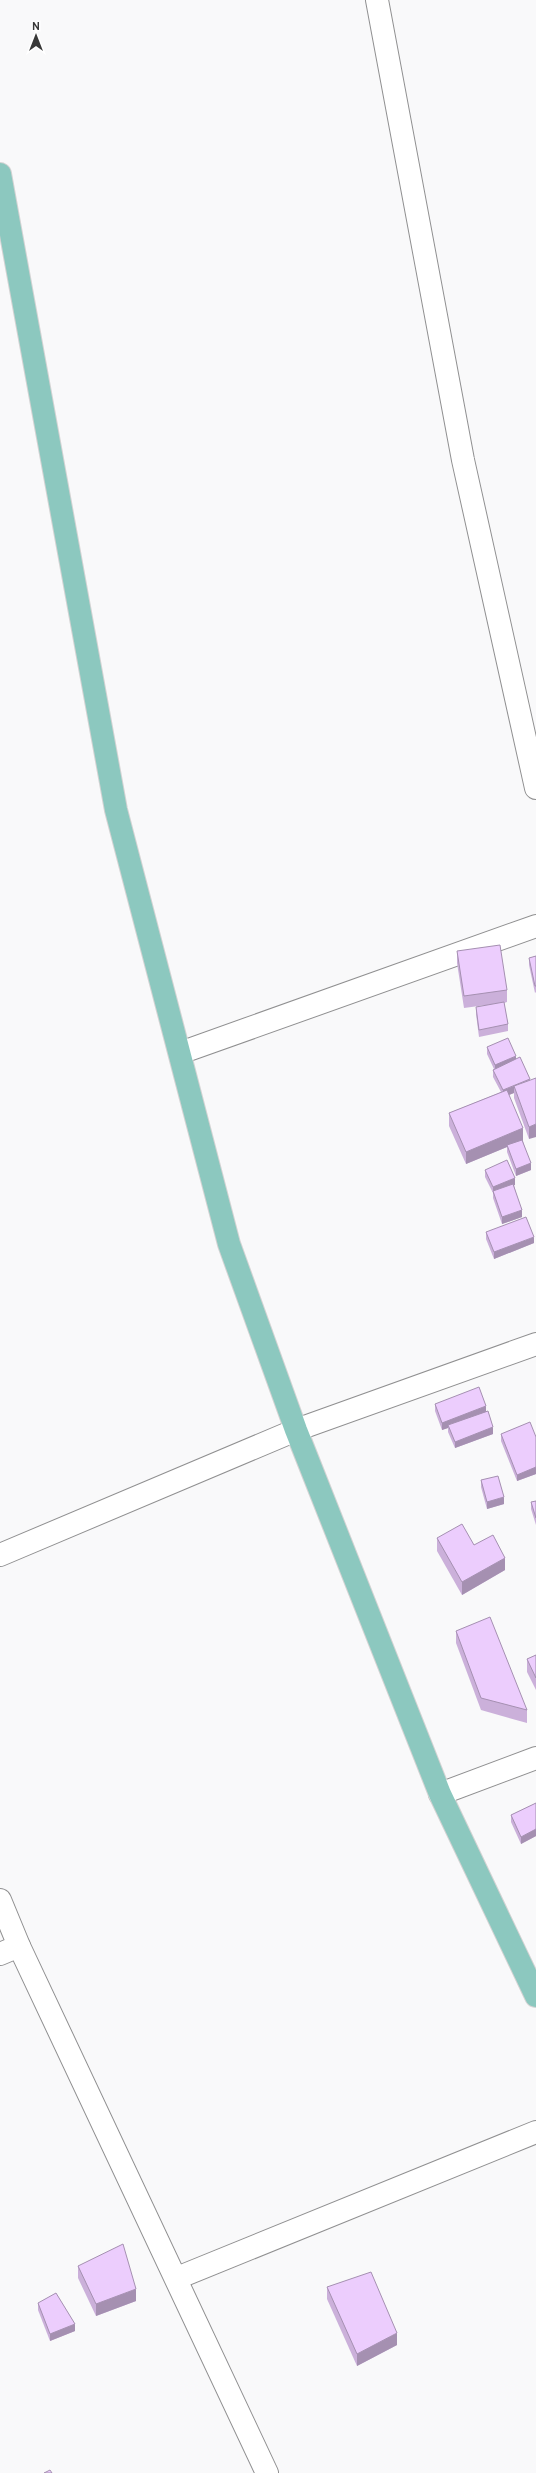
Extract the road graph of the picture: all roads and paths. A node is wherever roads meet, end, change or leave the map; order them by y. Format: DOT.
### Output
graph roads {
  1 [pos="377,0"];
  2 [pos="0,174"];
  3 [pos="536,788"];
  4 [pos="536,926"];
  5 [pos="180,1053"];
  6 [pos="536,1344"];
  7 [pos="296,1430"];
  8 [pos="0,1555"];
  9 [pos="536,1758"];
  10 [pos="440,1794"];
  11 [pos="0,1900"];
  12 [pos="9,1950"];
  13 [pos="536,1996"];
  14 [pos="536,2132"];
  15 [pos="177,2278"];
  16 [pos="268,2473"];
  1 -- 3 [label="street"];
  2 -- 5 [label="main road"];
  4 -- 5 [label="street"];
  5 -- 7 [label="main road"];
  6 -- 7 [label="street"];
  7 -- 8 [label="street"];
  7 -- 10 [label="main road"];
  9 -- 10 [label="street"];
  10 -- 13 [label="main road"];
  11 -- 12 [label="street"];
  12 -- 15 [label="street"];
  14 -- 15 [label="street"];
  15 -- 16 [label="street"];
}
